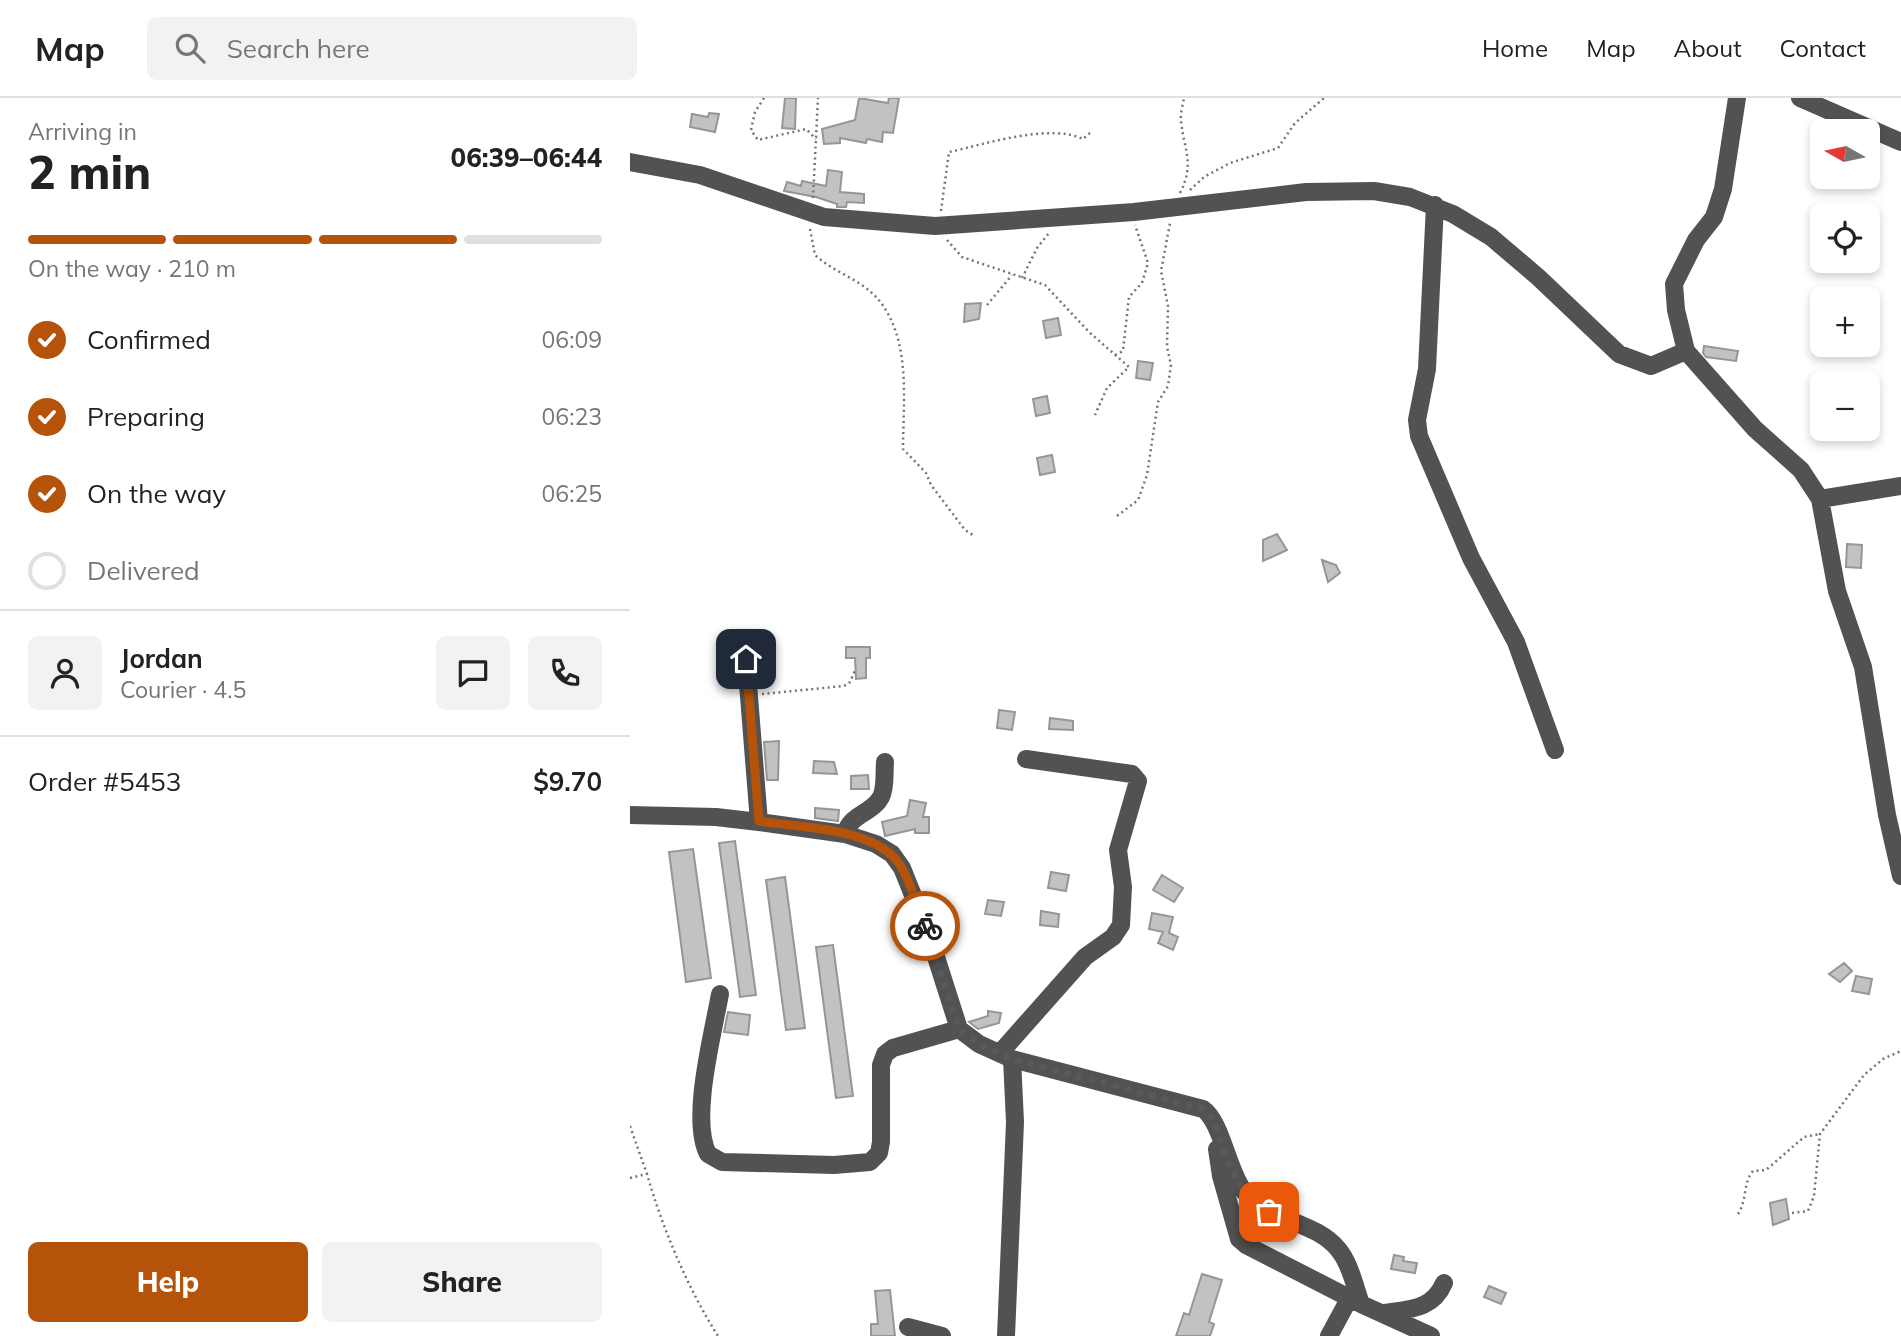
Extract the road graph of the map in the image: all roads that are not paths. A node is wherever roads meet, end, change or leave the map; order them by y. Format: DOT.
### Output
graph roads {
  1 [pos="1737,98"];
  2 [pos="1800,98"];
  3 [pos="1901,142"];
  4 [pos="630,162"];
  5 [pos="1434,205"];
  6 [pos="1686,351"];
  7 [pos="1901,486"];
  8 [pos="1820,499"];
  9 [pos="746,659"];
  10 [pos="1555,750"];
  11 [pos="1027,759"];
  12 [pos="885,762"];
  13 [pos="630,815"];
  14 [pos="759,821"];
  15 [pos="845,834"];
  16 [pos="1901,876"];
  17 [pos="720,994"];
  18 [pos="959,1029"];
  19 [pos="1006,1056"];
  20 [pos="1214,1120"];
  21 [pos="1444,1283"];
  22 [pos="1355,1301"];
  23 [pos="1385,1313"];
  24 [pos="908,1327"];
  25 [pos="942,1336"];
  26 [pos="1006,1336"];
  27 [pos="1329,1336"];
  28 [pos="1431,1336"];
  1 -- 6 [label="street"];
  2 -- 3 [label="street"];
  4 -- 5 [label="street"];
  5 -- 6 [label="street"];
  5 -- 10 [label="street"];
  6 -- 8 [label="street"];
  7 -- 8 [label="street"];
  8 -- 16 [label="street"];
  9 -- 14 [label="street"];
  11 -- 19 [label="street"];
  12 -- 15 [label="street"];
  13 -- 14 [label="street"];
  14 -- 15 [label="street"];
  15 -- 18 [label="street"];
  17 -- 18 [label="street"];
  18 -- 19 [label="street"];
  19 -- 20 [label="street"];
  19 -- 26 [label="street"];
  20 -- 22 [label="street"];
  20 -- 22 [label="street"];
  21 -- 23 [label="street"];
  22 -- 23 [label="street"];
  22 -- 27 [label="street"];
  23 -- 28 [label="street"];
  24 -- 25 [label="street"];
}
